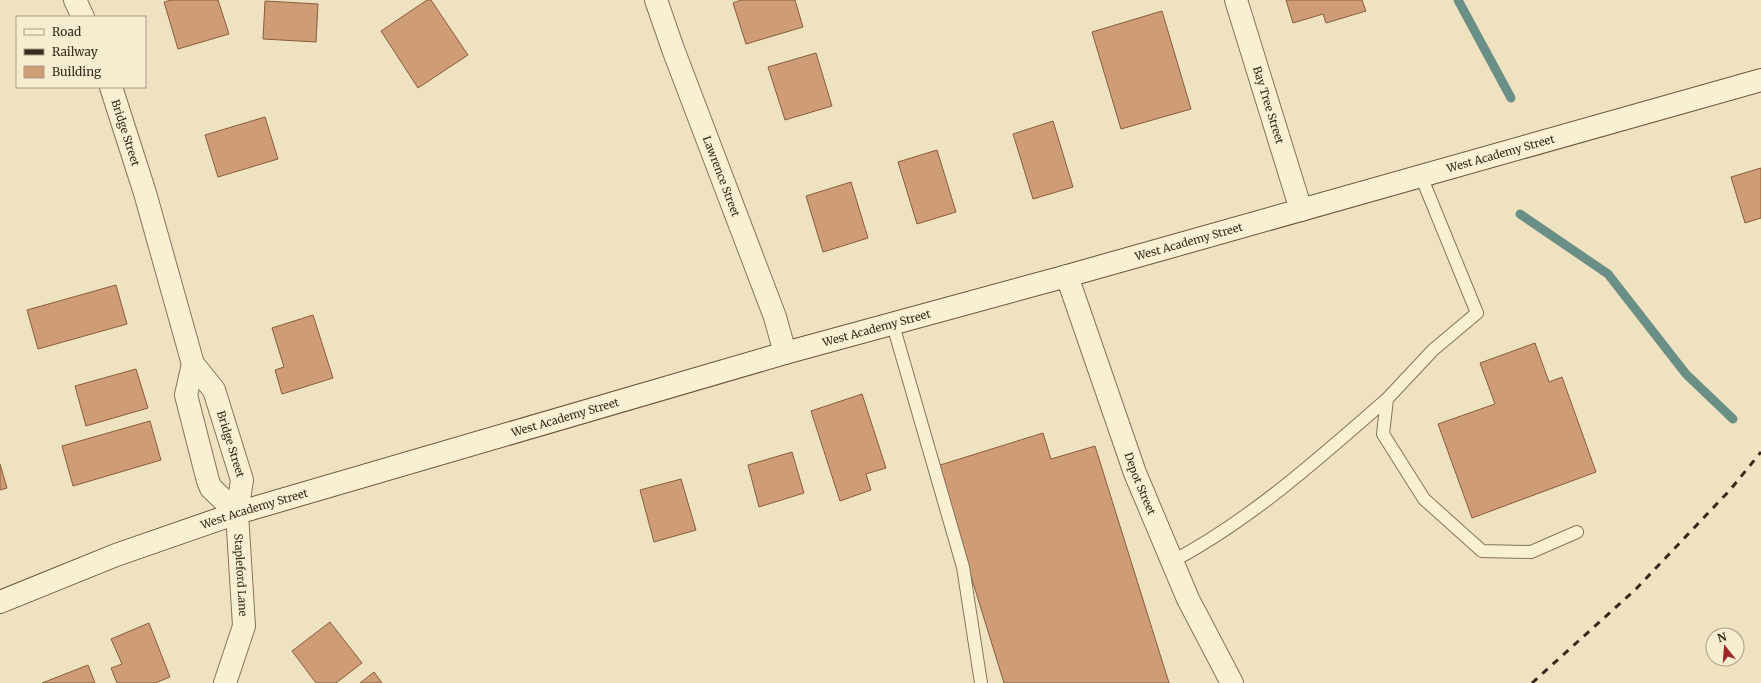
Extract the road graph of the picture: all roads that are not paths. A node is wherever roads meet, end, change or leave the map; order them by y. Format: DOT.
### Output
graph roads {
  1 [pos="75,0"];
  2 [pos="656,0"];
  3 [pos="1236,0"];
  4 [pos="83,16"];
  5 [pos="1761,80"];
  6 [pos="111,88"];
  7 [pos="1421,176"];
  8 [pos="1301,210"];
  9 [pos="1067,276"];
  10 [pos="893,325"];
  11 [pos="785,353"];
  12 [pos="193,364"];
  13 [pos="1387,399"];
  14 [pos="237,513"];
  15 [pos="1576,532"];
  16 [pos="1171,562"];
  17 [pos="0,602"];
  18 [pos="225,683"];
  19 [pos="982,683"];
  20 [pos="1232,683"];
  1 -- 4 [label="street"];
  2 -- 11 [label="street, Lawrence Street"];
  3 -- 8 [label="street, Bay Tree Street"];
  5 -- 7 [label="street, West Academy Street"];
  6 -- 12 [label="street, Bridge Street"];
  7 -- 8 [label="street, West Academy Street"];
  7 -- 13 [label="lane"];
  8 -- 9 [label="street, West Academy Street"];
  9 -- 10 [label="street, West Academy Street"];
  9 -- 16 [label="street, Depot Street"];
  10 -- 11 [label="street, West Academy Street"];
  10 -- 19 [label="lane"];
  11 -- 14 [label="street, West Academy Street"];
  12 -- 14 [label="street, Bridge Street"];
  12 -- 14 [label="street, Bridge Street"];
  13 -- 15 [label="lane"];
  13 -- 16 [label="lane"];
  14 -- 17 [label="street, West Academy Street"];
  14 -- 18 [label="street, Stapleford Lane"];
  16 -- 20 [label="street, Depot Street"];
}
